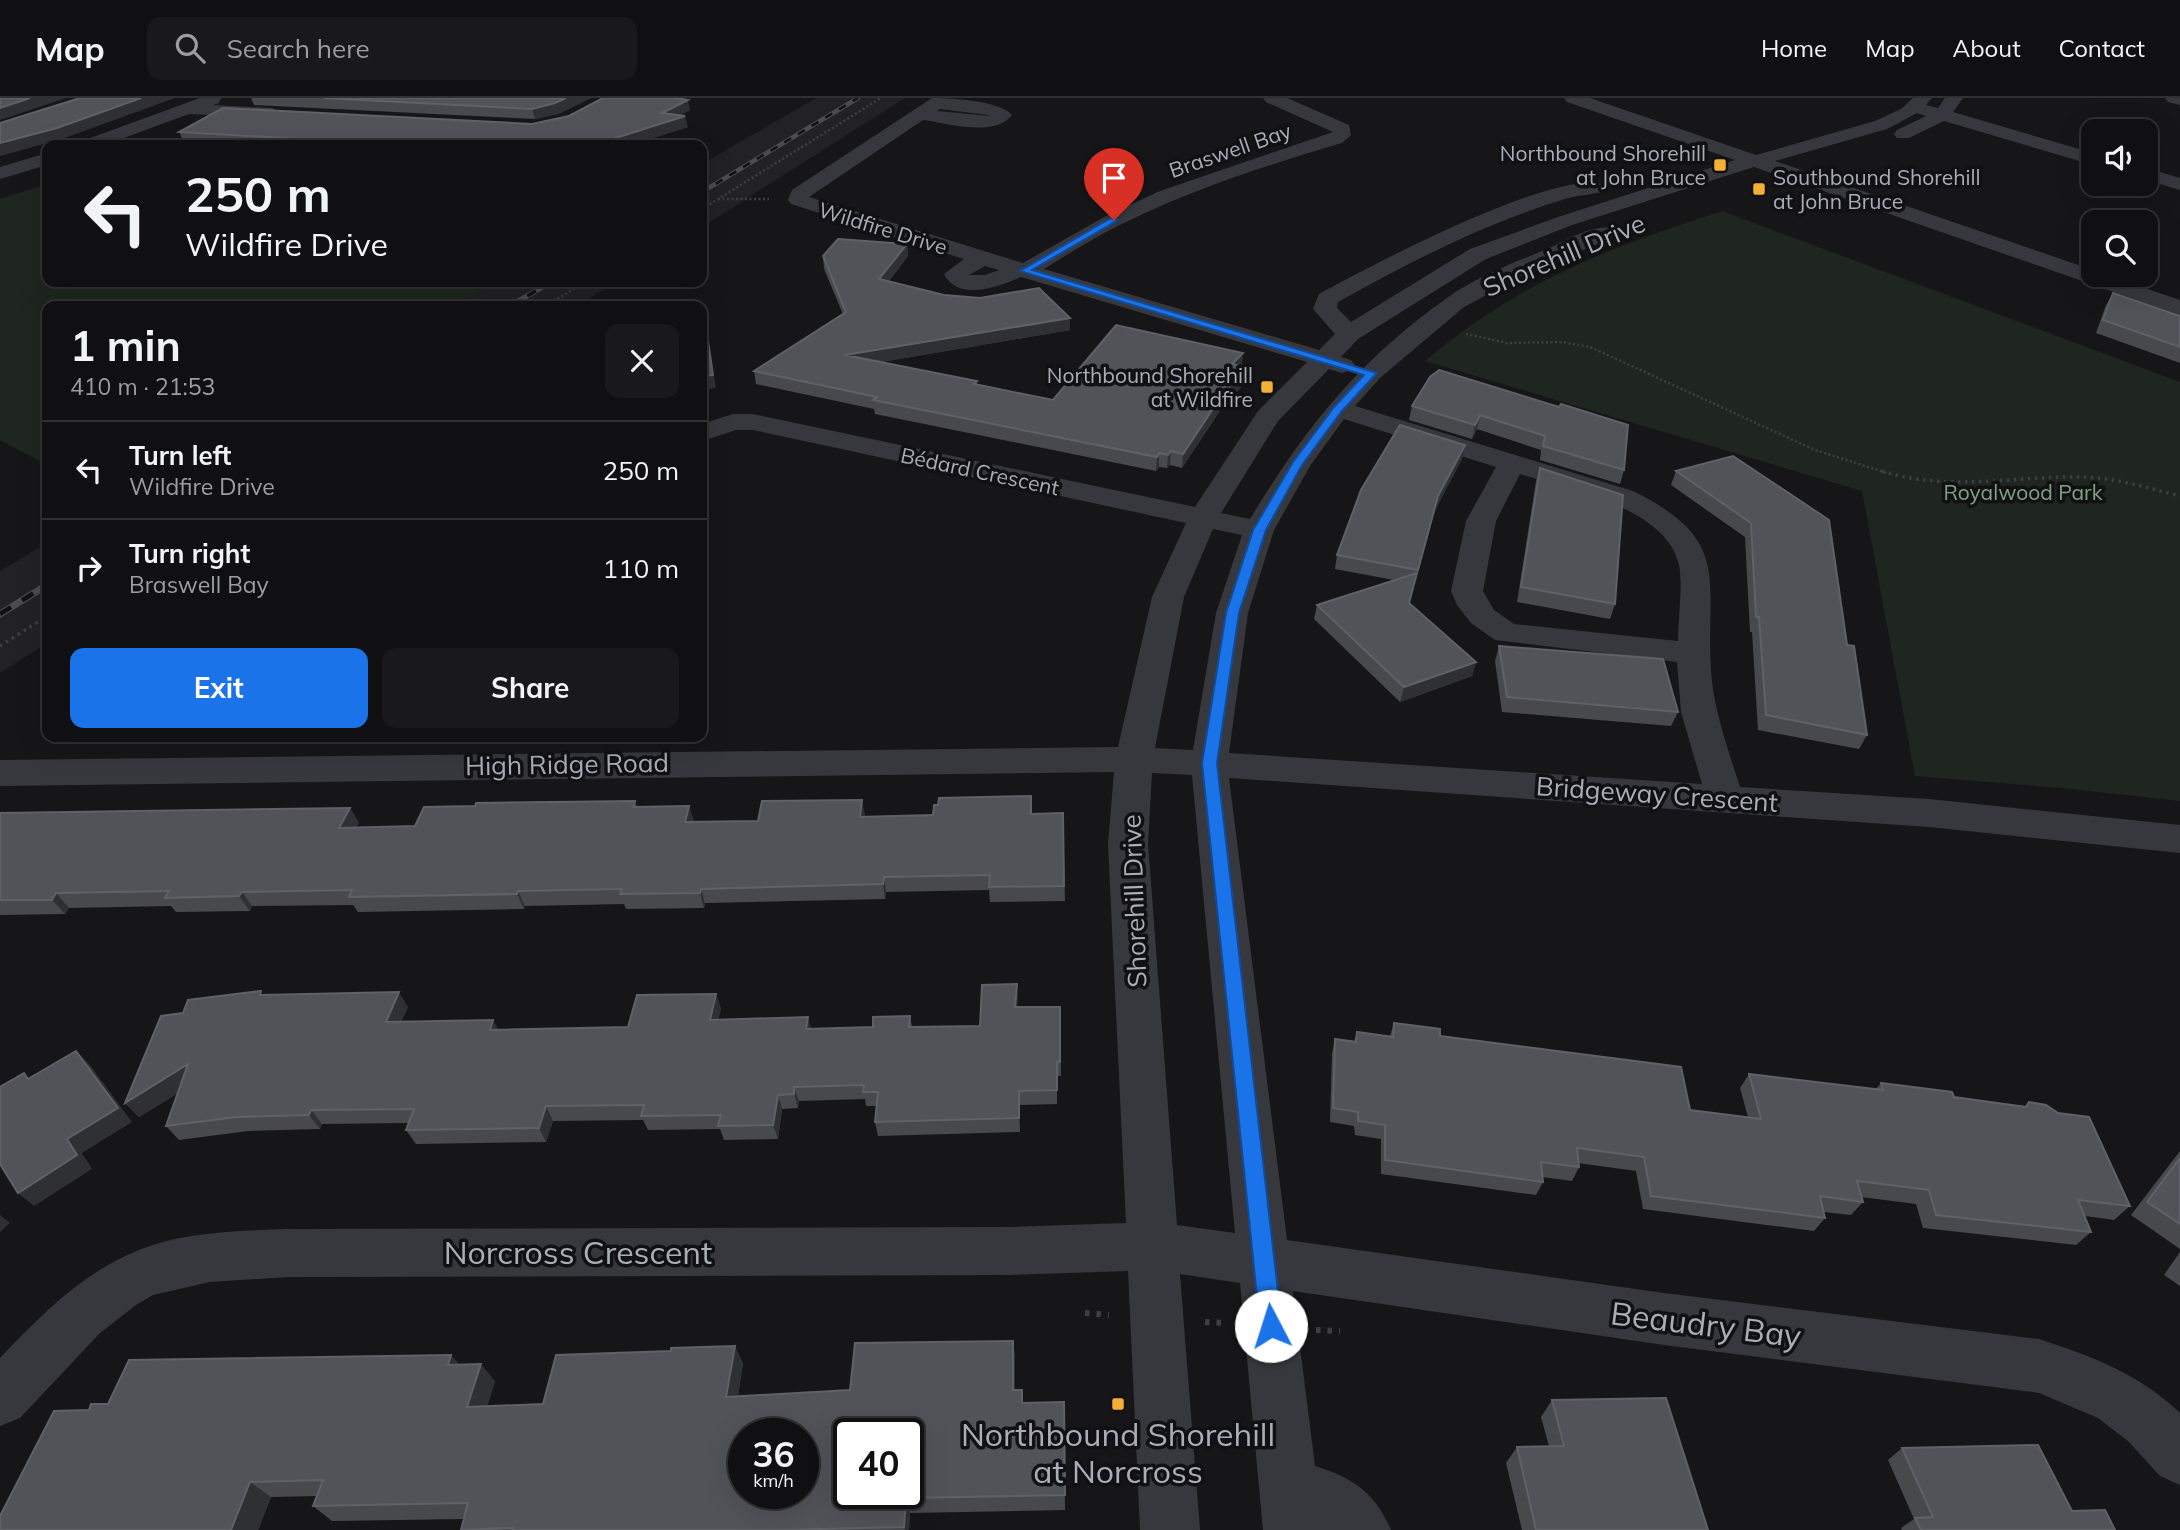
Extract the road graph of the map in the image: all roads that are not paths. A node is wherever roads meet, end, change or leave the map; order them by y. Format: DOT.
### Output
graph roads {
  1 [pos="246,98"];
  2 [pos="1272,98"];
  3 [pos="1573,98"];
  4 [pos="2174,98"];
  5 [pos="2180,100"];
  6 [pos="1895,101"];
  7 [pos="217,104"];
  8 [pos="934,105"];
  9 [pos="1933,105"];
  10 [pos="290,114"];
  11 [pos="103,140"];
  12 [pos="141,140"];
  13 [pos="2081,155"];
  14 [pos="42,160"];
  15 [pos="1755,162"];
  16 [pos="0,173"];
  17 [pos="1788,174"];
  18 [pos="42,175"];
  19 [pos="2158,178"];
  20 [pos="2180,184"];
  21 [pos="0,188"];
  22 [pos="1648,194"];
  23 [pos="982,258"];
  24 [pos="1022,270"];
  25 [pos="2180,307"];
  26 [pos="1336,347"];
  27 [pos="1371,373"];
  28 [pos="1338,409"];
  29 [pos="707,431"];
  30 [pos="1513,462"];
  31 [pos="1202,520"];
  32 [pos="1259,530"];
  33 [pos="1695,653"];
  34 [pos="413,751"];
  35 [pos="1134,759"];
  36 [pos="1209,763"];
  37 [pos="0,774"];
  38 [pos="1726,799"];
  39 [pos="2180,839"];
  40 [pos="1153,1246"];
  41 [pos="1204,1253"];
  42 [pos="1266,1262"];
  43 [pos="0,1398"];
  44 [pos="2180,1456"];
  45 [pos="1290,1510"];
  46 [pos="1170,1530"];
  47 [pos="1361,1530"];
  1 -- 7 [label="street"];
  2 -- 24 [label="street, Braswell Bay"];
  3 -- 15 [label="street"];
  4 -- 5 [label="street"];
  6 -- 9 [label="street"];
  7 -- 10 [label="street"];
  7 -- 11 [label="street"];
  7 -- 12 [label="street"];
  8 -- 23 [label="street, Wildfire Drive"];
  9 -- 13 [label="street"];
  9 -- 15 [label="street, Shorehill Drive"];
  9 -- 17 [label="street, Shorehill Drive"];
  14 -- 16 [label="street"];
  15 -- 17 [label="street"];
  15 -- 22 [label="street, Shorehill Drive"];
  17 -- 25 [label="street"];
  17 -- 27 [label="street, Shorehill Drive"];
  18 -- 21 [label="street"];
  19 -- 20 [label="street"];
  22 -- 26 [label="street, Shorehill Drive"];
  22 -- 26 [label="street, Shorehill Drive"];
  23 -- 24 [label="street, Wildfire Drive"];
  23 -- 24 [label="street, Wildfire Drive"];
  24 -- 26 [label="street, Wildfire Drive"];
  26 -- 27 [label="street, Wildfire Drive"];
  26 -- 31 [label="street, Shorehill Drive"];
  27 -- 28 [label="street, Shorehill Drive"];
  28 -- 30 [label="street"];
  28 -- 32 [label="street, Shorehill Drive"];
  29 -- 31 [label="street, Bédard Crescent"];
  30 -- 33 [label="street"];
  30 -- 33 [label="street"];
  31 -- 32 [label="street, Bédard Crescent"];
  31 -- 35 [label="street, Shorehill Drive"];
  32 -- 36 [label="street, Shorehill Drive"];
  33 -- 38 [label="street"];
  34 -- 35 [label="street, High Ridge Road"];
  34 -- 37 [label="street, High Ridge Road"];
  35 -- 36 [label="street, Bridgeway Crescent"];
  35 -- 40 [label="street, Shorehill Drive"];
  36 -- 38 [label="street, Bridgeway Crescent"];
  36 -- 42 [label="street, Shorehill Drive"];
  38 -- 39 [label="street, Bridgeway Crescent"];
  40 -- 41 [label="street, Norcross Crescent"];
  40 -- 43 [label="street, Norcross Crescent"];
  40 -- 46 [label="street, Shorehill Drive"];
  41 -- 42 [label="street, Beaudry Bay"];
  42 -- 44 [label="street, Beaudry Bay"];
  42 -- 45 [label="street, Shorehill Drive"];
  45 -- 47 [label="street, Shorehill Drive"];
}
